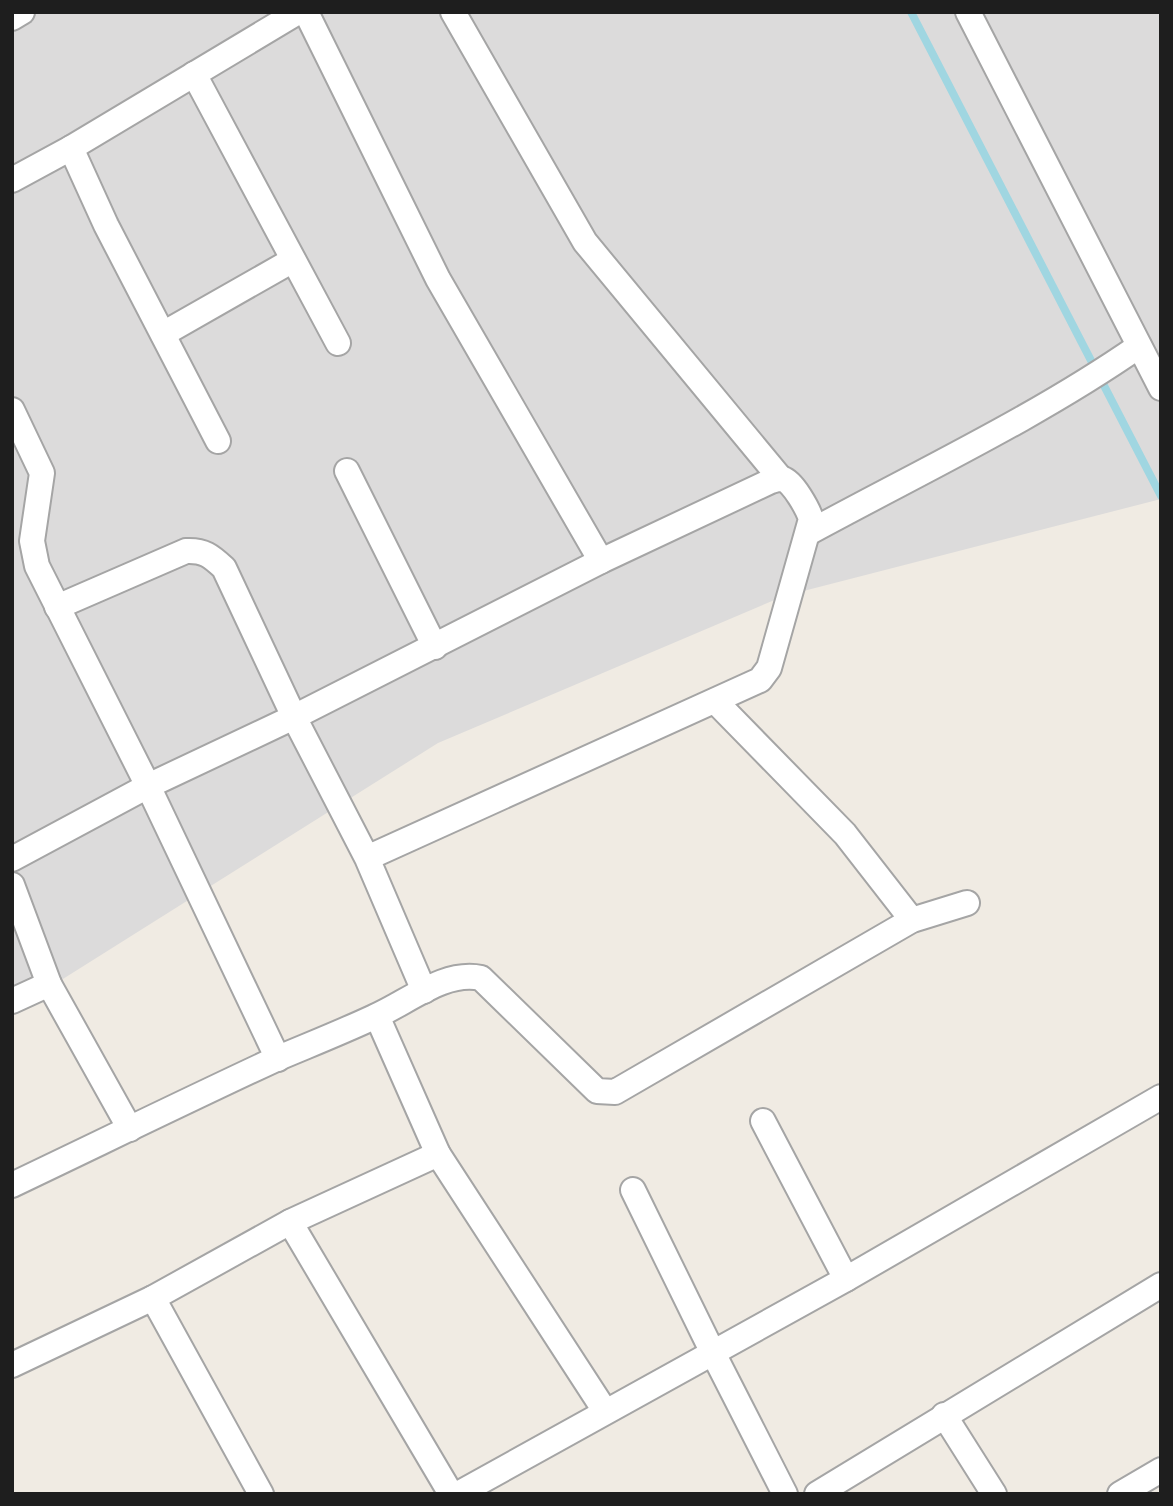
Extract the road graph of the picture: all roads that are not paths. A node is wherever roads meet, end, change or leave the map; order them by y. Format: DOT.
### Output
graph roads {
  1 [pos="22,12"];
  2 [pos="298,12"];
  3 [pos="306,12"];
  4 [pos="453,12"];
  5 [pos="968,12"];
  6 [pos="12,18"];
  7 [pos="194,74"];
  8 [pos="71,148"];
  9 [pos="12,180"];
  10 [pos="293,260"];
  11 [pos="163,334"];
  12 [pos="338,343"];
  13 [pos="1139,346"];
  14 [pos="1161,388"];
  15 [pos="12,410"];
  16 [pos="218,441"];
  17 [pos="347,471"];
  18 [pos="781,479"];
  19 [pos="808,533"];
  20 [pos="601,561"];
  21 [pos="57,607"];
  22 [pos="435,647"];
  23 [pos="715,701"];
  24 [pos="294,717"];
  25 [pos="148,786"];
  26 [pos="367,858"];
  27 [pos="12,859"];
  28 [pos="12,885"];
  29 [pos="967,902"];
  30 [pos="912,920"];
  31 [pos="49,984"];
  32 [pos="424,990"];
  33 [pos="12,1001"];
  34 [pos="377,1016"];
  35 [pos="278,1059"];
  36 [pos="1161,1097"];
  37 [pos="763,1121"];
  38 [pos="130,1129"];
  39 [pos="439,1154"];
  40 [pos="12,1185"];
  41 [pos="633,1190"];
  42 [pos="290,1222"];
  43 [pos="846,1279"];
  44 [pos="1161,1285"];
  45 [pos="153,1298"];
  46 [pos="713,1353"];
  47 [pos="12,1365"];
  48 [pos="605,1411"];
  49 [pos="944,1415"];
  50 [pos="1161,1470"];
  51 [pos="261,1494"];
  52 [pos="451,1494"];
  53 [pos="458,1494"];
  54 [pos="785,1494"];
  55 [pos="817,1494"];
  56 [pos="994,1494"];
  57 [pos="1120,1494"];
  1 -- 6 [label="street"];
  2 -- 7 [label="street"];
  3 -- 20 [label="street"];
  4 -- 18 [label="street"];
  5 -- 13 [label="street"];
  7 -- 8 [label="street"];
  7 -- 10 [label="street"];
  8 -- 9 [label="street"];
  8 -- 11 [label="street"];
  10 -- 11 [label="street"];
  10 -- 12 [label="street"];
  11 -- 16 [label="street"];
  13 -- 14 [label="street"];
  13 -- 19 [label="street"];
  15 -- 21 [label="street"];
  17 -- 22 [label="street"];
  18 -- 19 [label="street"];
  18 -- 20 [label="street"];
  19 -- 23 [label="street"];
  20 -- 22 [label="street"];
  21 -- 24 [label="street"];
  21 -- 25 [label="street"];
  22 -- 24 [label="street"];
  23 -- 26 [label="street"];
  23 -- 30 [label="street"];
  24 -- 25 [label="street"];
  24 -- 26 [label="street"];
  25 -- 27 [label="street"];
  25 -- 35 [label="street"];
  26 -- 32 [label="street"];
  28 -- 31 [label="street"];
  29 -- 30 [label="street"];
  30 -- 32 [label="street"];
  31 -- 33 [label="street"];
  31 -- 38 [label="street"];
  32 -- 34 [label="street"];
  34 -- 35 [label="street"];
  34 -- 39 [label="street"];
  35 -- 38 [label="street"];
  36 -- 43 [label="street"];
  37 -- 43 [label="street"];
  38 -- 40 [label="street"];
  39 -- 42 [label="street"];
  39 -- 48 [label="street"];
  41 -- 46 [label="street"];
  42 -- 45 [label="street"];
  42 -- 52 [label="street"];
  43 -- 46 [label="street"];
  44 -- 49 [label="street"];
  45 -- 47 [label="street"];
  45 -- 51 [label="street"];
  46 -- 48 [label="street"];
  46 -- 54 [label="street"];
  48 -- 53 [label="street"];
  49 -- 55 [label="street"];
  49 -- 56 [label="street"];
  50 -- 57 [label="street"];
}
